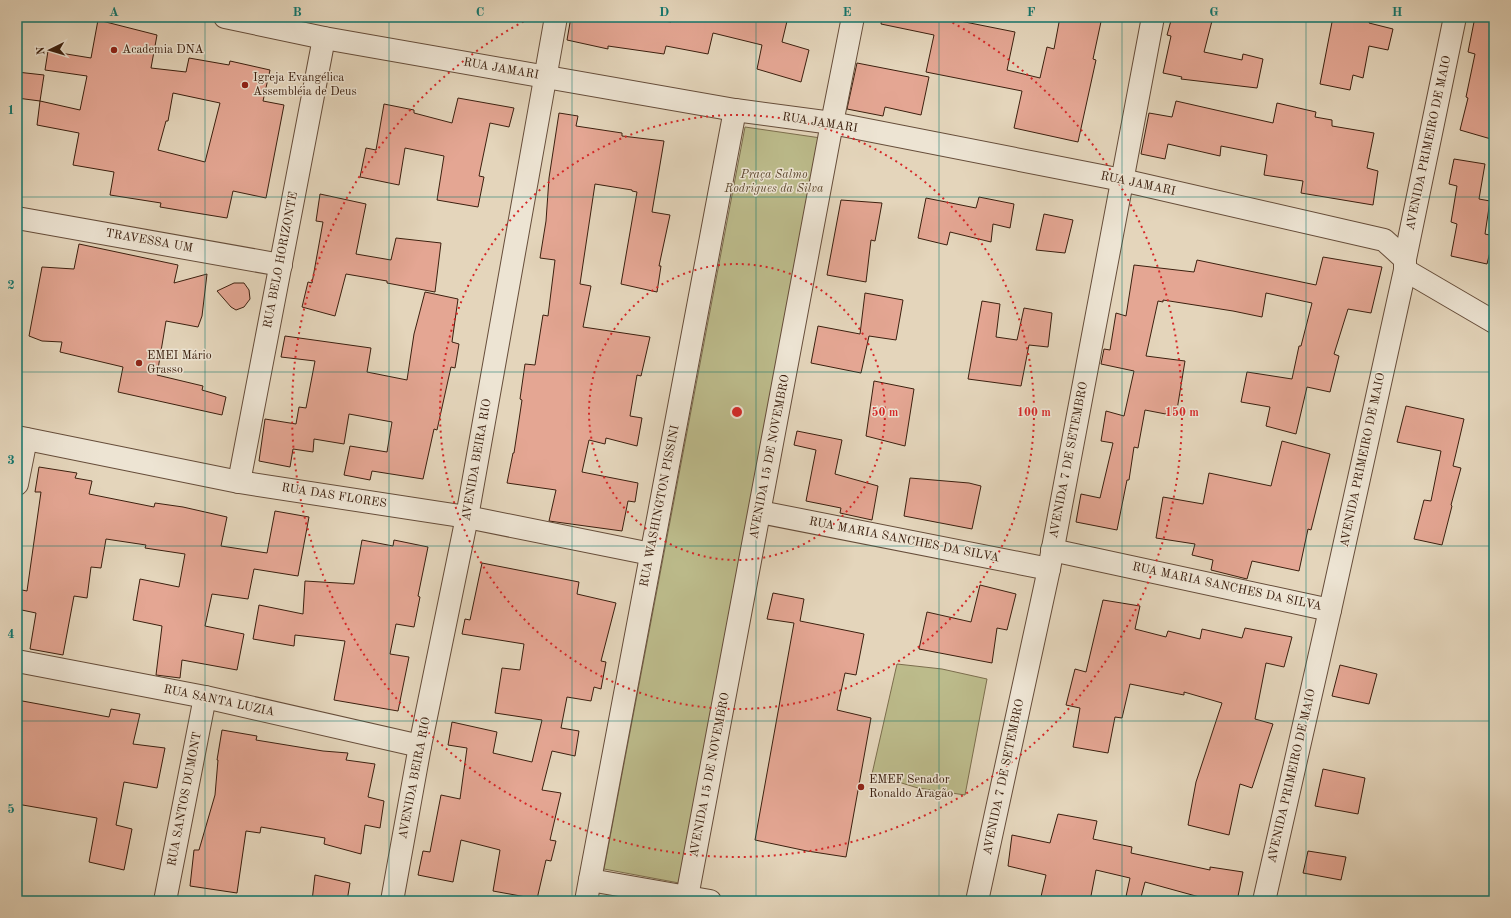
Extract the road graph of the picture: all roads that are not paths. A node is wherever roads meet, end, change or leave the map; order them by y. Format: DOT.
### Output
graph roads {
  1 [pos="556,17"];
  2 [pos="853,17"];
  3 [pos="1153,17"];
  4 [pos="1455,17"];
  5 [pos="238,18"];
  6 [pos="324,38"];
  7 [pos="544,77"];
  8 [pos="735,110"];
  9 [pos="832,123"];
  10 [pos="1122,180"];
  11 [pos="17,218"];
  12 [pos="1405,264"];
  13 [pos="281,265"];
  14 [pos="1494,322"];
  15 [pos="21,438"];
  16 [pos="240,482"];
  17 [pos="17,484"];
  18 [pos="760,512"];
  19 [pos="467,517"];
  20 [pos="651,554"];
  21 [pos="1050,559"];
  22 [pos="1330,610"];
  23 [pos="17,661"];
  24 [pos="205,697"];
  25 [pos="420,746"];
  26 [pos="590,880"];
  27 [pos="687,897"];
  28 [pos="165,901"];
  29 [pos="392,901"];
  30 [pos="586,901"];
  31 [pos="710,901"];
  32 [pos="977,901"];
  33 [pos="1264,901"];
  1 -- 7 [label="street, AVENIDA BEIRA RIO"];
  2 -- 9 [label="street, AVENIDA 15 DE NOVEMBRO"];
  3 -- 10 [label="street, AVENIDA 7 DE SETEMBRO"];
  4 -- 12 [label="street, AVENIDA PRIMEIRO DE MAIO"];
  5 -- 6 [label="street, RUA JAMARI"];
  6 -- 7 [label="street, RUA JAMARI"];
  6 -- 13 [label="street, RUA BELO HORIZONTE"];
  7 -- 8 [label="street, RUA JAMARI"];
  7 -- 19 [label="street, AVENIDA BEIRA RIO"];
  8 -- 9 [label="street, RUA JAMARI"];
  8 -- 20 [label="street, RUA WASHINGTON PISSINI"];
  9 -- 10 [label="street, RUA JAMARI"];
  9 -- 18 [label="street, AVENIDA 15 DE NOVEMBRO"];
  10 -- 12 [label="street, RUA JAMARI"];
  10 -- 21 [label="street, AVENIDA 7 DE SETEMBRO"];
  11 -- 13 [label="street, TRAVESSA UM"];
  12 -- 14 [label="street, RUA JAMARI"];
  12 -- 22 [label="street, AVENIDA PRIMEIRO DE MAIO"];
  13 -- 16 [label="street, RUA BELO HORIZONTE"];
  15 -- 16 [label="street, RUA DAS FLORES"];
  15 -- 17 [label="street"];
  16 -- 19 [label="street, RUA DAS FLORES"];
  18 -- 21 [label="street, RUA MARIA SANCHES DA SILVA"];
  18 -- 27 [label="street, AVENIDA 15 DE NOVEMBRO"];
  19 -- 20 [label="street, RUA DAS FLORES"];
  19 -- 25 [label="street, AVENIDA BEIRA RIO"];
  20 -- 26 [label="street, RUA WASHINGTON PISSINI"];
  21 -- 22 [label="street, RUA MARIA SANCHES DA SILVA"];
  21 -- 32 [label="street, AVENIDA 7 DE SETEMBRO"];
  22 -- 33 [label="street, AVENIDA PRIMEIRO DE MAIO"];
  23 -- 24 [label="street, RUA SANTA LUZIA"];
  24 -- 25 [label="street, RUA SANTA LUZIA"];
  24 -- 28 [label="street, RUA SANTOS DUMONT"];
  25 -- 29 [label="street, AVENIDA BEIRA RIO"];
  26 -- 27 [label="street"];
  26 -- 30 [label="street, RUA WASHINGTON PISSINI"];
  27 -- 31 [label="street"];
}
